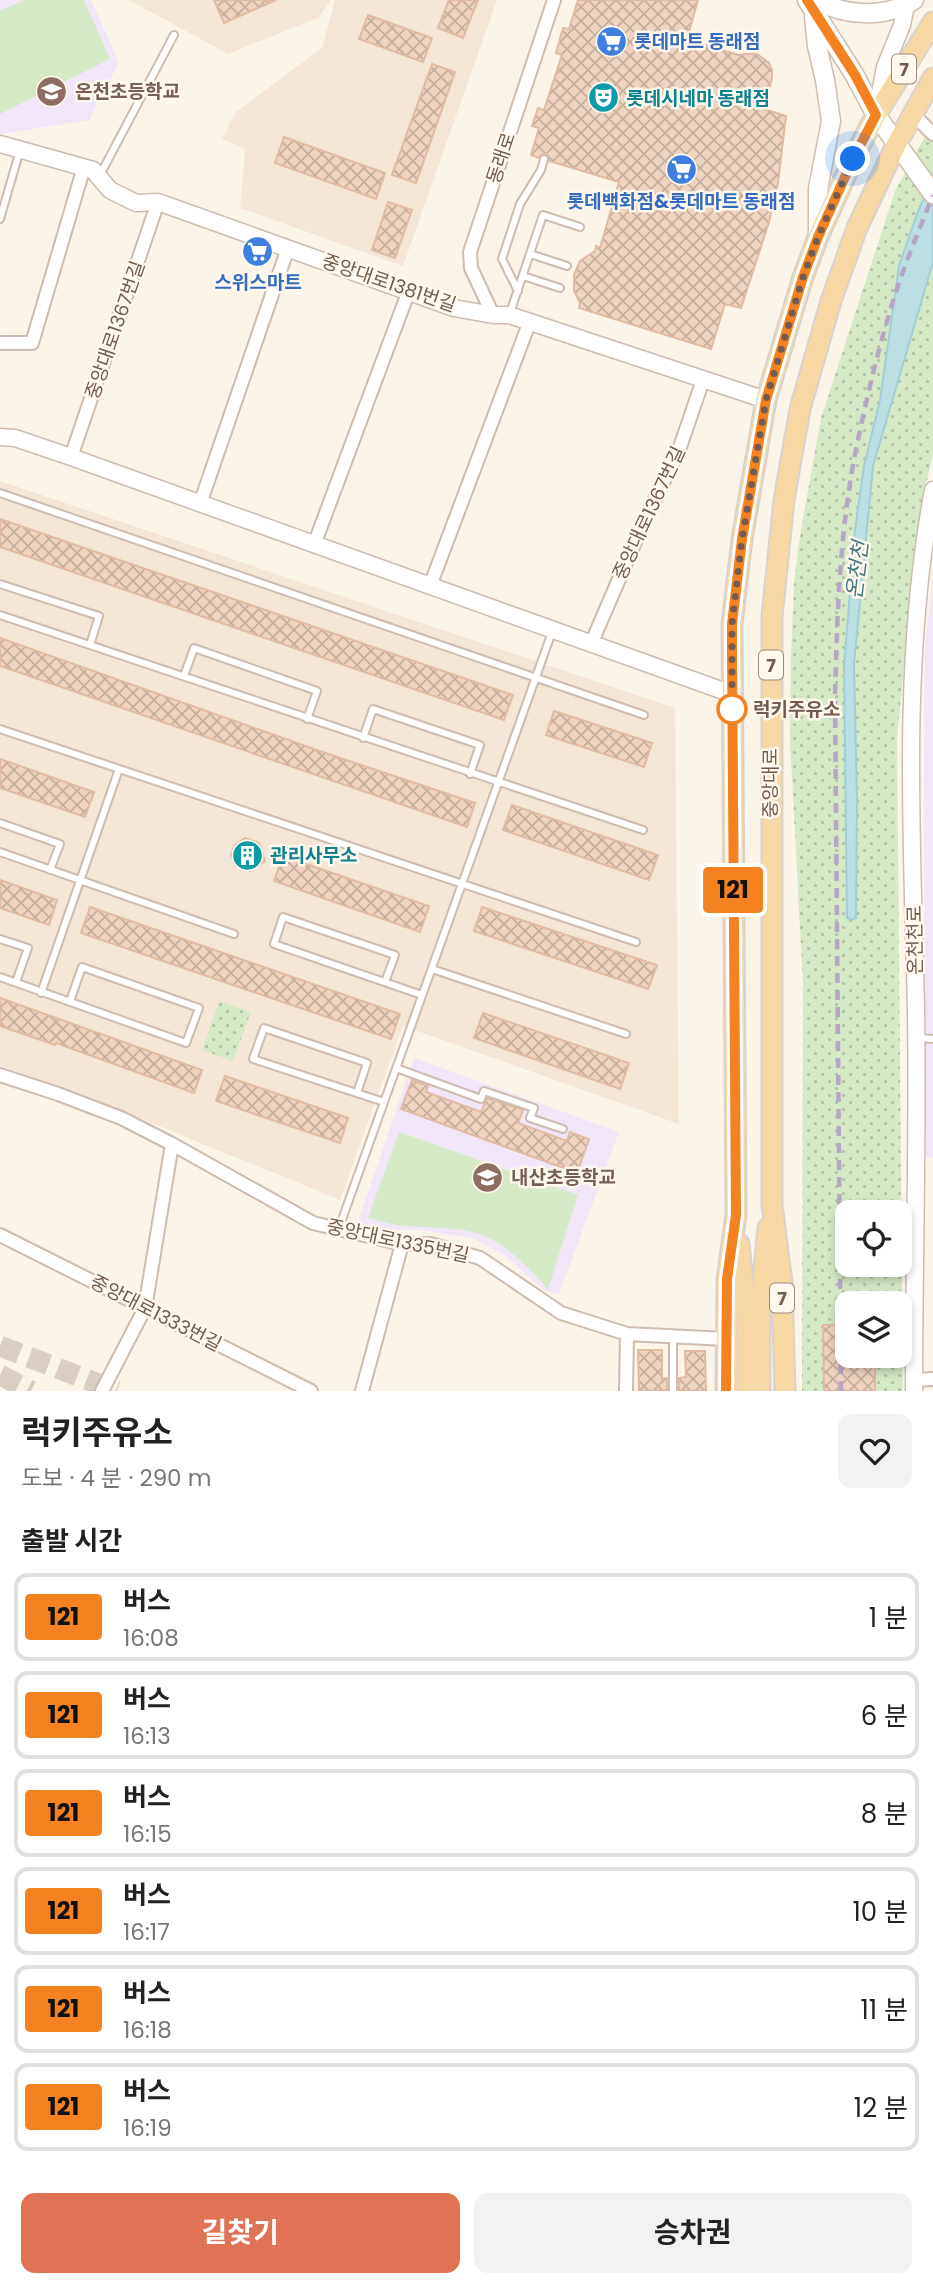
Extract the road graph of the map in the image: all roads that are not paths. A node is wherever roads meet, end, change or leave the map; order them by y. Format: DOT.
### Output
graph roads {
  1 [pos="554,0"];
  2 [pos="909,2"];
  3 [pos="812,4"];
  4 [pos="850,6"];
  5 [pos="933,22"];
  6 [pos="174,35"];
  7 [pos="933,78"];
  8 [pos="913,114"];
  9 [pos="876,115"];
  10 [pos="933,134"];
  11 [pos="0,144"];
  12 [pos="897,145"];
  13 [pos="20,148"];
  14 [pos="544,159"];
  15 [pos="84,167"];
  16 [pos="99,177"];
  17 [pos="933,194"];
  18 [pos="158,202"];
  19 [pos="0,219"];
  20 [pos="580,227"];
  21 [pos="818,237"];
  22 [pos="288,248"];
  23 [pos="530,254"];
  24 [pos="567,266"];
  25 [pos="523,276"];
  26 [pos="561,288"];
  27 [pos="518,291"];
  28 [pos="408,293"];
  29 [pos="501,315"];
  30 [pos="530,321"];
  31 [pos="0,342"];
  32 [pos="702,380"];
  33 [pos="766,400"];
  34 [pos="0,437"];
  35 [pos="71,457"];
  36 [pos="933,490"];
  37 [pos="0,493"];
  38 [pos="200,504"];
  39 [pos="314,545"];
  40 [pos="0,584"];
  41 [pos="430,586"];
  42 [pos="0,615"];
  43 [pos="553,630"];
  44 [pos="591,644"];
  45 [pos="90,645"];
  46 [pos="184,677"];
  47 [pos="536,678"];
  48 [pos="732,694"];
  49 [pos="645,715"];
  50 [pos="307,719"];
  51 [pos="0,729"];
  52 [pos="363,738"];
  53 [pos="119,769"];
  54 [pos="470,774"];
  55 [pos="498,783"];
  56 [pos="0,822"];
  57 [pos="643,830"];
  58 [pos="0,852"];
  59 [pos="50,870"];
  60 [pos="79,880"];
  61 [pos="462,884"];
  62 [pos="234,934"];
  63 [pos="0,939"];
  64 [pos="636,942"];
  65 [pos="432,969"];
  66 [pos="0,977"];
  67 [pos="16,982"];
  68 [pos="385,982"];
  69 [pos="41,993"];
  70 [pos="422,995"];
  71 [pos="70,1001"];
  72 [pos="626,1034"];
  73 [pos="925,1038"];
  74 [pos="396,1068"];
  75 [pos="0,1075"];
  76 [pos="357,1093"];
  77 [pos="384,1102"];
  78 [pos="564,1129"];
  79 [pos="172,1144"];
  80 [pos="772,1205"];
  81 [pos="736,1215"];
  82 [pos="338,1230"];
  83 [pos="0,1235"];
  84 [pos="402,1244"];
  85 [pos="145,1308"];
  86 [pos="753,1313"];
  87 [pos="627,1334"];
  88 [pos="673,1336"];
  89 [pos="726,1339"];
  90 [pos="933,1379"];
  91 [pos="914,1385"];
  92 [pos="102,1391"];
  93 [pos="311,1391"];
  94 [pos="362,1391"];
  95 [pos="626,1391"];
  96 [pos="673,1391"];
  97 [pos="726,1391"];
  98 [pos="746,1391"];
  99 [pos="760,1391"];
  100 [pos="785,1391"];
  1 -- 29 [label="street, 동래로"];
  2 -- 4 [label="main road"];
  2 -- 9 [label="street"];
  3 -- 4 [label="main road"];
  3 -- 9 [label="main road"];
  3 -- 21 [label="main road"];
  5 -- 9 [label="main road, 중앙대로 / 7"];
  6 -- 16 [label="lane"];
  7 -- 8 [label="main road, 중앙대로 / 7"];
  8 -- 10 [label="street"];
  8 -- 12 [label="main road, 중앙대로 / 7"];
  9 -- 12 [label="main road"];
  9 -- 21 [label="main road, 중앙대로"];
  11 -- 13 [label="street, 중앙대로1381번길"];
  12 -- 17 [label="main road"];
  12 -- 80 [label="main road, 중앙대로 / 7"];
  13 -- 15 [label="street, 중앙대로1381번길"];
  13 -- 19 [label="lane"];
  14 -- 27 [label="lane"];
  15 -- 16 [label="street, 중앙대로1381번길"];
  15 -- 31 [label="street"];
  16 -- 18 [label="street, 중앙대로1381번길"];
  18 -- 22 [label="street, 중앙대로1381번길"];
  18 -- 35 [label="street, 중앙대로1367번길"];
  20 -- 23 [label="lane"];
  21 -- 33 [label="main road, 중앙대로"];
  22 -- 28 [label="street, 중앙대로1381번길"];
  22 -- 38 [label="street"];
  23 -- 24 [label="lane"];
  23 -- 25 [label="lane"];
  25 -- 26 [label="lane"];
  25 -- 27 [label="lane"];
  27 -- 29 [label="lane"];
  28 -- 29 [label="street, 중앙대로1381번길"];
  28 -- 39 [label="street"];
  29 -- 30 [label="street, 중앙대로1381번길"];
  30 -- 32 [label="street, 중앙대로1381번길"];
  30 -- 41 [label="street"];
  32 -- 33 [label="street, 중앙대로1381번길"];
  32 -- 44 [label="street, 중앙대로1367번길"];
  33 -- 48 [label="main road, 중앙대로"];
  34 -- 35 [label="street"];
  35 -- 38 [label="street"];
  36 -- 73 [label="street, 온천천로"];
  37 -- 47 [label="lane"];
  38 -- 39 [label="street"];
  39 -- 41 [label="street"];
  40 -- 45 [label="lane"];
  41 -- 43 [label="street"];
  42 -- 45 [label="lane"];
  43 -- 44 [label="street"];
  43 -- 47 [label="lane"];
  44 -- 48 [label="street"];
  45 -- 46 [label="lane"];
  46 -- 50 [label="lane"];
  46 -- 50 [label="lane"];
  47 -- 49 [label="lane"];
  47 -- 55 [label="lane"];
  48 -- 81 [label="main road, 중앙대로"];
  50 -- 52 [label="lane"];
  51 -- 53 [label="lane"];
  52 -- 54 [label="lane"];
  52 -- 54 [label="lane"];
  53 -- 60 [label="lane"];
  53 -- 61 [label="lane"];
  54 -- 55 [label="lane"];
  55 -- 57 [label="lane"];
  55 -- 61 [label="lane"];
  56 -- 59 [label="lane"];
  58 -- 59 [label="lane"];
  59 -- 60 [label="lane"];
  60 -- 62 [label="lane"];
  60 -- 69 [label="lane"];
  61 -- 64 [label="lane"];
  61 -- 65 [label="lane"];
  63 -- 67 [label="lane"];
  65 -- 70 [label="lane"];
  65 -- 72 [label="lane"];
  66 -- 67 [label="lane"];
  67 -- 69 [label="lane"];
  68 -- 68 [label="lane"];
  68 -- 70 [label="lane"];
  69 -- 71 [label="lane"];
  70 -- 74 [label="lane"];
  71 -- 71 [label="lane"];
  73 -- 91 [label="street, 온천천로"];
  74 -- 77 [label="lane"];
  74 -- 78 [label="lane"];
  75 -- 79 [label="street, 중앙대로1335번길"];
  76 -- 76 [label="lane"];
  76 -- 77 [label="lane"];
  77 -- 82 [label="lane"];
  79 -- 82 [label="street, 중앙대로1335번길"];
  79 -- 85 [label="street"];
  80 -- 86 [label="main road"];
  80 -- 100 [label="main road, 중앙대로 / 7"];
  81 -- 86 [label="main road"];
  81 -- 89 [label="main road, 중앙대로"];
  82 -- 84 [label="street, 중앙대로1335번길"];
  83 -- 85 [label="street, 중앙대로1333번길"];
  84 -- 87 [label="street, 중앙대로1335번길"];
  84 -- 94 [label="street"];
  85 -- 92 [label="street"];
  85 -- 93 [label="street, 중앙대로1333번길"];
  86 -- 98 [label="main road, 7"];
  86 -- 99 [label="main road, 7"];
  87 -- 88 [label="street, 중앙대로1335번길"];
  87 -- 95 [label="street"];
  88 -- 89 [label="street, 중앙대로1335번길"];
  88 -- 96 [label="lane"];
  89 -- 97 [label="main road, 중앙대로"];
  90 -- 91 [label="street"];
}
